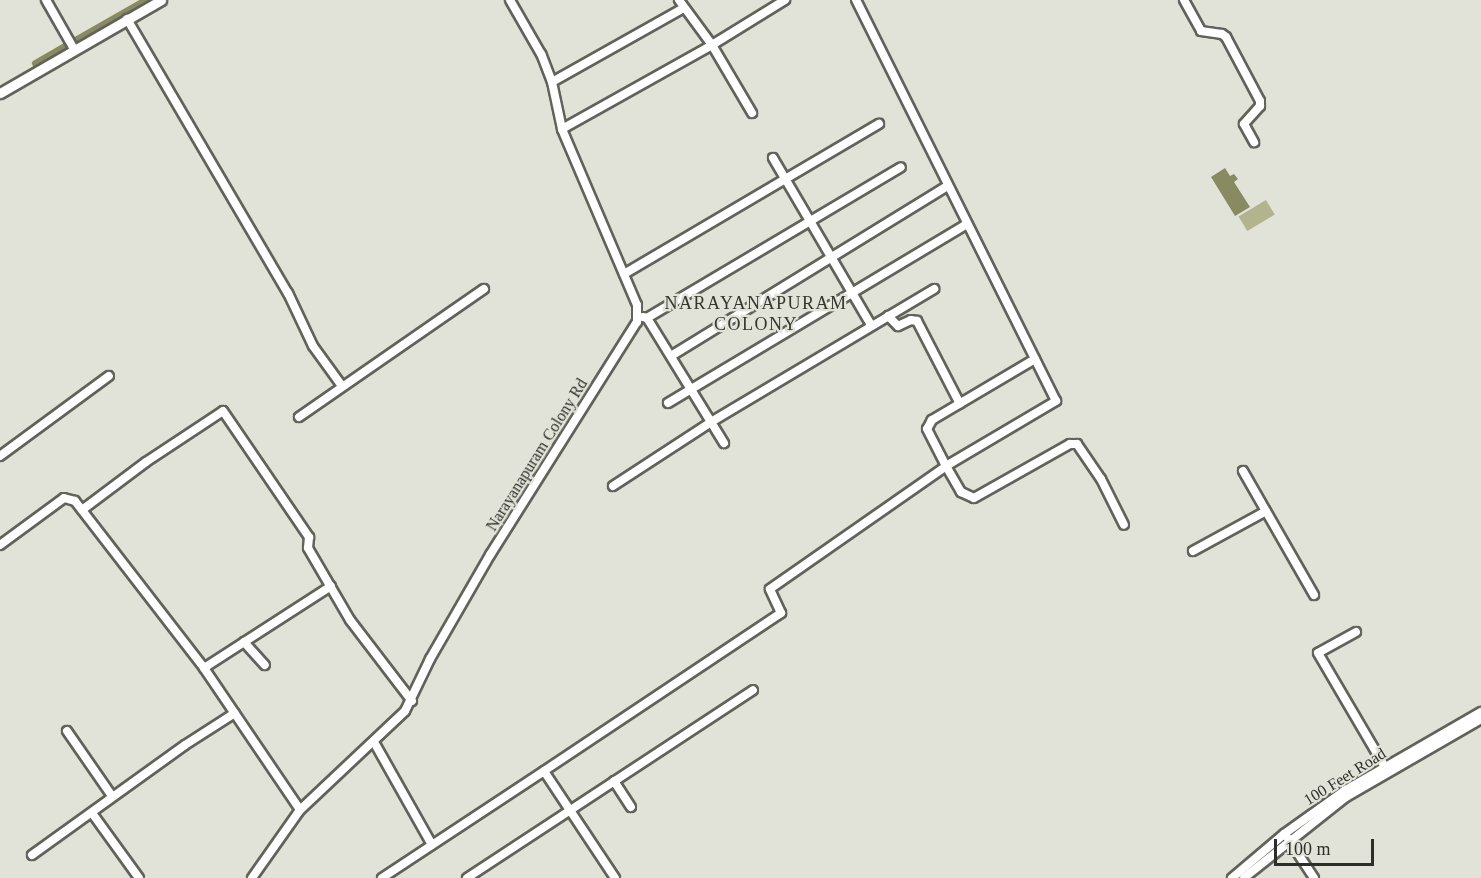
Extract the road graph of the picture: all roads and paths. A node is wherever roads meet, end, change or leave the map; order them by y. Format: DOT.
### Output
graph roads {
  1 [pos="46,0"];
  2 [pos="161,0"];
  3 [pos="510,0"];
  4 [pos="679,0"];
  5 [pos="785,0"];
  6 [pos="856,0"];
  7 [pos="1184,0"];
  8 [pos="684,8"];
  9 [pos="128,19"];
  10 [pos="712,45"];
  11 [pos="74,49"];
  12 [pos="552,81"];
  13 [pos="0,93"];
  14 [pos="752,113"];
  15 [pos="879,124"];
  16 [pos="562,129"];
  17 [pos="1254,142"];
  18 [pos="773,158"];
  19 [pos="901,167"];
  20 [pos="786,180"];
  21 [pos="946,186"];
  22 [pos="811,222"];
  23 [pos="966,225"];
  24 [pos="831,255"];
  25 [pos="624,274"];
  26 [pos="484,289"];
  27 [pos="934,289"];
  28 [pos="851,291"];
  29 [pos="639,316"];
  30 [pos="888,316"];
  31 [pos="647,318"];
  32 [pos="871,325"];
  33 [pos="671,356"];
  34 [pos="1035,358"];
  35 [pos="109,376"];
  36 [pos="342,386"];
  37 [pos="690,390"];
  38 [pos="668,403"];
  39 [pos="960,404"];
  40 [pos="299,417"];
  41 [pos="711,422"];
  42 [pos="724,443"];
  43 [pos="0,456"];
  44 [pos="946,466"];
  45 [pos="1243,471"];
  46 [pos="613,486"];
  47 [pos="82,510"];
  48 [pos="1266,512"];
  49 [pos="1124,525"];
  50 [pos="0,545"];
  51 [pos="1193,551"];
  52 [pos="331,586"];
  53 [pos="1314,595"];
  54 [pos="1356,632"];
  55 [pos="244,642"];
  56 [pos="265,665"];
  57 [pos="204,668"];
  58 [pos="753,690"];
  59 [pos="411,701"];
  60 [pos="1481,712"];
  61 [pos="235,713"];
  62 [pos="1481,719"];
  63 [pos="67,731"];
  64 [pos="374,742"];
  65 [pos="1385,767"];
  66 [pos="544,771"];
  67 [pos="614,781"];
  68 [pos="112,796"];
  69 [pos="631,807"];
  70 [pos="570,809"];
  71 [pos="300,810"];
  72 [pos="92,813"];
  73 [pos="1287,837"];
  74 [pos="432,844"];
  75 [pos="32,855"];
  76 [pos="385,877"];
  77 [pos="140,878"];
  78 [pos="252,878"];
  79 [pos="466,878"];
  80 [pos="615,878"];
  81 [pos="1232,878"];
  82 [pos="1244,878"];
  83 [pos="1314,878"];
  1 -- 11 [label="street"];
  2 -- 9 [label="main road"];
  3 -- 12 [label="street"];
  4 -- 8 [label="street"];
  5 -- 10 [label="street"];
  6 -- 21 [label="street"];
  7 -- 17 [label="street"];
  8 -- 10 [label="street"];
  8 -- 12 [label="street"];
  9 -- 11 [label="main road"];
  9 -- 36 [label="street"];
  10 -- 14 [label="street"];
  10 -- 16 [label="street"];
  11 -- 13 [label="main road"];
  12 -- 16 [label="street"];
  15 -- 20 [label="street"];
  16 -- 25 [label="street"];
  18 -- 20 [label="street"];
  19 -- 22 [label="street"];
  20 -- 22 [label="street"];
  20 -- 25 [label="street"];
  21 -- 23 [label="street"];
  21 -- 24 [label="street"];
  22 -- 24 [label="street"];
  22 -- 31 [label="street"];
  23 -- 28 [label="street"];
  23 -- 34 [label="street"];
  24 -- 28 [label="street"];
  24 -- 33 [label="street"];
  25 -- 29 [label="street"];
  26 -- 36 [label="street"];
  27 -- 30 [label="street"];
  28 -- 32 [label="street"];
  28 -- 37 [label="street"];
  29 -- 31 [label="street"];
  29 -- 59 [label="street, Narayanapuram Colony Rd"];
  30 -- 32 [label="street"];
  30 -- 39 [label="street"];
  31 -- 33 [label="street"];
  32 -- 41 [label="street"];
  33 -- 37 [label="street"];
  34 -- 39 [label="street"];
  34 -- 44 [label="street"];
  35 -- 43 [label="street"];
  36 -- 40 [label="street"];
  37 -- 38 [label="street"];
  37 -- 41 [label="street"];
  39 -- 44 [label="street"];
  41 -- 42 [label="street"];
  41 -- 46 [label="street"];
  44 -- 49 [label="street"];
  44 -- 66 [label="street"];
  45 -- 48 [label="street"];
  47 -- 50 [label="street"];
  47 -- 52 [label="street"];
  47 -- 57 [label="street"];
  48 -- 51 [label="street"];
  48 -- 53 [label="street"];
  52 -- 55 [label="street"];
  52 -- 59 [label="street"];
  54 -- 65 [label="street"];
  55 -- 56 [label="street"];
  55 -- 57 [label="street"];
  57 -- 61 [label="street"];
  58 -- 67 [label="street"];
  59 -- 64 [label="street, Narayanapuram Colony Rd"];
  60 -- 65 [label="street, 100 Feet Road"];
  61 -- 68 [label="street"];
  61 -- 71 [label="street"];
  62 -- 73 [label="street, 100 Feet Road"];
  63 -- 68 [label="street"];
  64 -- 71 [label="street, Narayanapuram Colony Rd"];
  64 -- 74 [label="street"];
  65 -- 73 [label="street, 100 Feet Road"];
  66 -- 70 [label="street"];
  66 -- 74 [label="street"];
  67 -- 69 [label="street"];
  67 -- 70 [label="street"];
  68 -- 72 [label="street"];
  70 -- 79 [label="street"];
  70 -- 80 [label="street"];
  71 -- 78 [label="street, Narayanapuram Colony Rd"];
  72 -- 75 [label="street"];
  72 -- 77 [label="street"];
  73 -- 81 [label="street, 100 Feet Road"];
  73 -- 82 [label="street, 100 Feet Road"];
  73 -- 83 [label="street"];
  74 -- 76 [label="street"];
}
